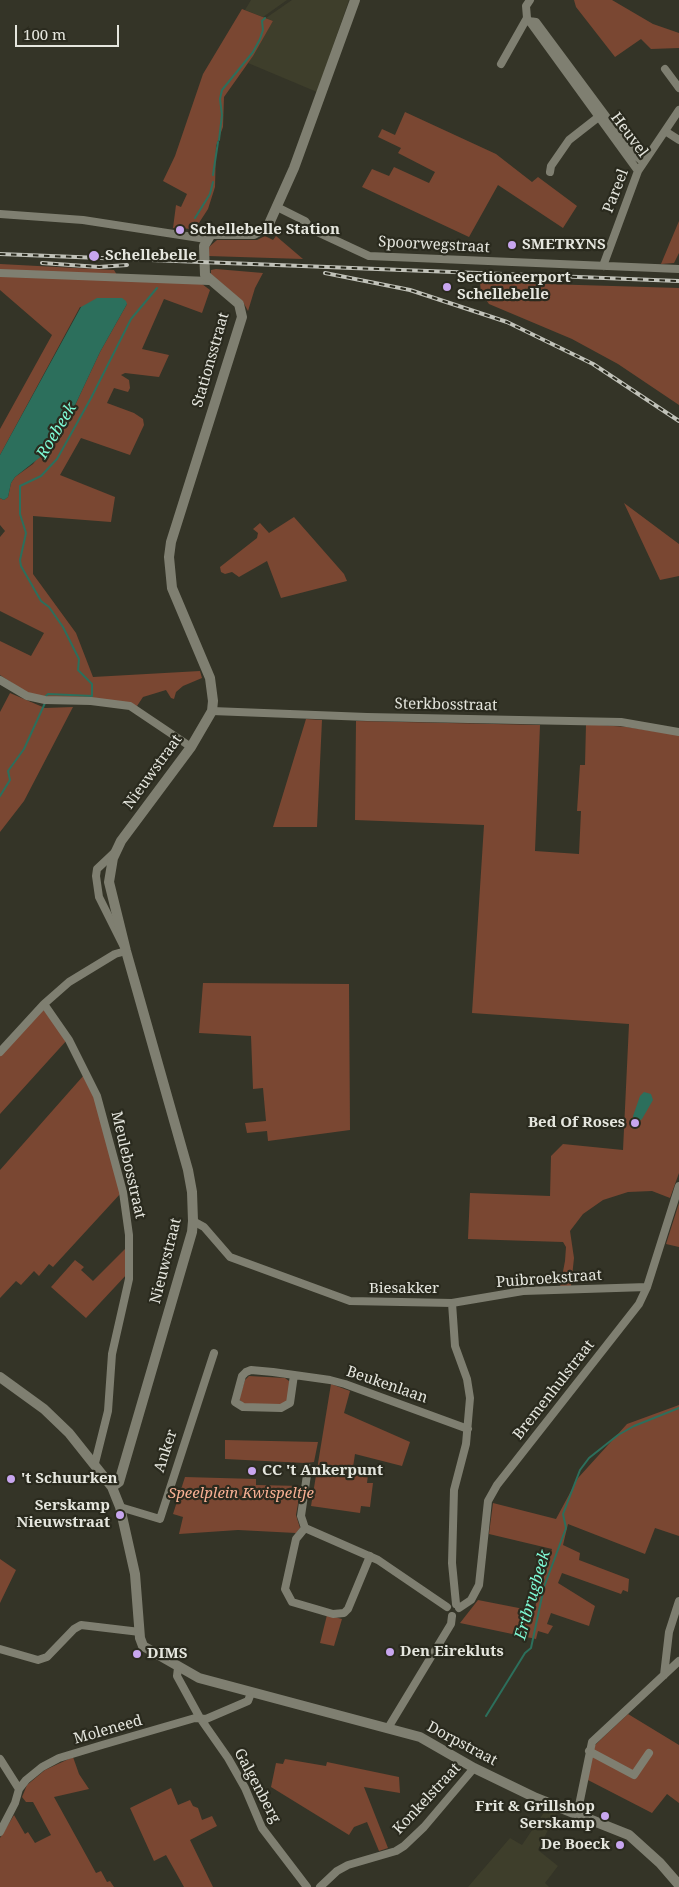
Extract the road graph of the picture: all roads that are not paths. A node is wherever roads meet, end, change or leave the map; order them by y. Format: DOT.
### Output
graph roads {
  1 [pos="355,0"];
  2 [pos="530,0"];
  3 [pos="528,20"];
  4 [pos="501,64"];
  5 [pos="665,69"];
  6 [pos="679,88"];
  7 [pos="679,110"];
  8 [pos="601,115"];
  9 [pos="665,131"];
  10 [pos="679,140"];
  11 [pos="643,162"];
  12 [pos="638,170"];
  13 [pos="550,172"];
  14 [pos="277,207"];
  15 [pos="0,214"];
  16 [pos="206,239"];
  17 [pos="603,266"];
  18 [pos="679,269"];
  19 [pos="0,273"];
  20 [pos="208,281"];
  21 [pos="0,680"];
  22 [pos="212,711"];
  23 [pos="679,732"];
  24 [pos="191,747"];
  25 [pos="126,951"];
  26 [pos="44,1004"];
  27 [pos="0,1052"];
  28 [pos="679,1186"];
  29 [pos="193,1221"];
  30 [pos="647,1287"];
  31 [pos="452,1303"];
  32 [pos="214,1353"];
  33 [pos="294,1375"];
  34 [pos="0,1377"];
  35 [pos="468,1429"];
  36 [pos="95,1463"];
  37 [pos="308,1468"];
  38 [pos="112,1487"];
  39 [pos="120,1507"];
  40 [pos="305,1528"];
  41 [pos="370,1556"];
  42 [pos="679,1601"];
  43 [pos="457,1606"];
  44 [pos="447,1607"];
  45 [pos="452,1616"];
  46 [pos="140,1632"];
  47 [pos="0,1649"];
  48 [pos="679,1661"];
  49 [pos="178,1668"];
  50 [pos="664,1675"];
  51 [pos="250,1693"];
  52 [pos="200,1718"];
  53 [pos="388,1728"];
  54 [pos="589,1751"];
  55 [pos="649,1753"];
  56 [pos="0,1759"];
  57 [pos="474,1768"];
  58 [pos="19,1789"];
  59 [pos="577,1814"];
  60 [pos="0,1832"];
  61 [pos="679,1885"];
  62 [pos="307,1887"];
  63 [pos="320,1887"];
  1 -- 14 [label="street"];
  2 -- 3 [label="street"];
  3 -- 4 [label="street"];
  3 -- 8 [label="street, Heuvel"];
  5 -- 6 [label="street"];
  7 -- 9 [label="street, Pareel"];
  8 -- 11 [label="street, Heuvel"];
  8 -- 12 [label="street, Heuvel"];
  8 -- 13 [label="street, Heuvel"];
  9 -- 10 [label="street"];
  9 -- 11 [label="street, Pareel"];
  11 -- 12 [label="street, Pareel"];
  12 -- 17 [label="street, Pareel"];
  14 -- 16 [label="street"];
  14 -- 17 [label="street, Spoorwegstraat"];
  15 -- 16 [label="street"];
  16 -- 20 [label="street"];
  17 -- 18 [label="street, Spoorwegstraat"];
  19 -- 20 [label="street"];
  20 -- 22 [label="street, Stationsstraat"];
  21 -- 24 [label="street"];
  22 -- 23 [label="street, Sterkbosstraat"];
  22 -- 24 [label="street, Nieuwstraat"];
  24 -- 25 [label="street, Nieuwstraat"];
  25 -- 26 [label="street"];
  25 -- 29 [label="street, Nieuwstraat"];
  26 -- 27 [label="street"];
  26 -- 36 [label="street, Meulebosstraat"];
  28 -- 30 [label="street, Bremenhulstraat"];
  29 -- 31 [label="street, Biesakker"];
  29 -- 38 [label="street, Nieuwstraat"];
  30 -- 31 [label="street, Puibroekstraat"];
  30 -- 43 [label="street, Bremenhulstraat"];
  31 -- 35 [label="street, Biesakker"];
  32 -- 39 [label="street, Anker"];
  33 -- 33 [label="street, Beukenlaan"];
  33 -- 35 [label="street, Beukenlaan"];
  34 -- 36 [label="street"];
  35 -- 43 [label="street, Biesakker"];
  36 -- 38 [label="street"];
  37 -- 40 [label="street"];
  38 -- 39 [label="street"];
  39 -- 46 [label="street"];
  40 -- 41 [label="street"];
  40 -- 41 [label="street"];
  41 -- 44 [label="street"];
  42 -- 50 [label="street"];
  43 -- 44 [label="street"];
  43 -- 45 [label="street"];
  44 -- 45 [label="street"];
  45 -- 53 [label="street"];
  46 -- 47 [label="street"];
  46 -- 49 [label="street"];
  48 -- 50 [label="street"];
  49 -- 51 [label="street, Dorpstraat"];
  49 -- 52 [label="street, Galgenberg"];
  50 -- 54 [label="street"];
  51 -- 52 [label="street, Moleneed"];
  51 -- 53 [label="street, Dorpstraat"];
  52 -- 58 [label="street, Moleneed"];
  52 -- 62 [label="street, Galgenberg"];
  53 -- 57 [label="street, Dorpstraat"];
  54 -- 55 [label="street"];
  54 -- 59 [label="street"];
  56 -- 58 [label="street"];
  57 -- 59 [label="street, Dorpstraat"];
  57 -- 63 [label="street, Konkelstraat"];
  58 -- 60 [label="street, Moleneed"];
  59 -- 61 [label="street, Dorpstraat"];
}
